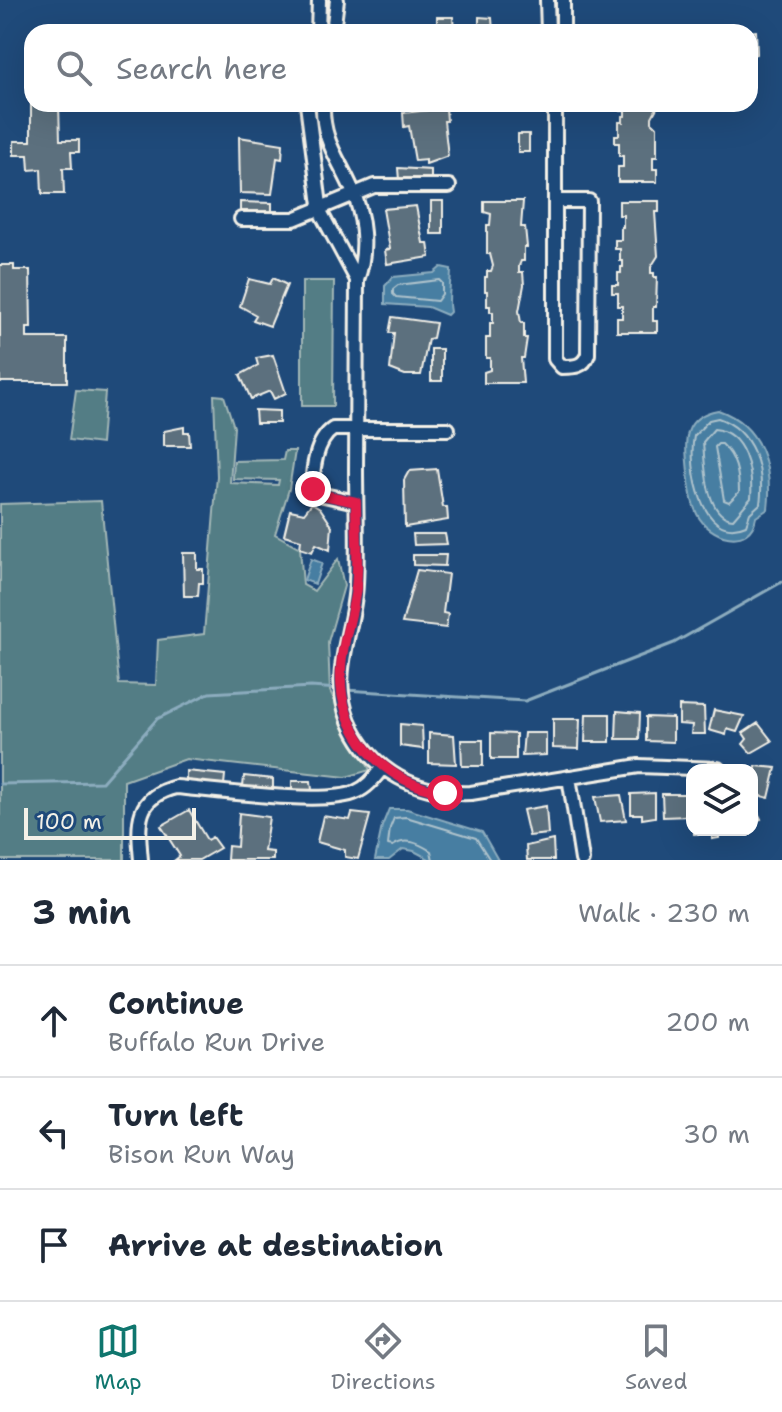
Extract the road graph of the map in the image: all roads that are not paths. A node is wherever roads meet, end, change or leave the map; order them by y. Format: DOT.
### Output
graph roads {
  1 [pos="319,0"];
  2 [pos="337,0"];
  3 [pos="547,0"];
  4 [pos="563,0"];
  5 [pos="318,24"];
  6 [pos="334,24"];
  7 [pos="548,24"];
  8 [pos="563,24"];
  9 [pos="308,112"];
  10 [pos="323,112"];
  11 [pos="555,112"];
  12 [pos="449,186"];
  13 [pos="354,193"];
  14 [pos="555,201"];
  15 [pos="320,208"];
  16 [pos="241,219"];
  17 [pos="357,280"];
  18 [pos="356,429"];
  19 [pos="448,429"];
  20 [pos="356,502"];
  21 [pos="383,767"];
  22 [pos="686,768"];
  23 [pos="569,777"];
  24 [pos="141,860"];
  25 [pos="582,860"];
  1 -- 5 [label="street"];
  2 -- 6 [label="street"];
  3 -- 7 [label="street"];
  4 -- 8 [label="street"];
  9 -- 15 [label="street"];
  10 -- 13 [label="street"];
  11 -- 14 [label="street"];
  12 -- 13 [label="street"];
  13 -- 15 [label="street"];
  13 -- 17 [label="street"];
  14 -- 14 [label="street"];
  15 -- 16 [label="street"];
  15 -- 17 [label="street"];
  17 -- 18 [label="street"];
  18 -- 19 [label="street"];
  18 -- 20 [label="street"];
  18 -- 20 [label="street"];
  20 -- 21 [label="street"];
  21 -- 23 [label="street"];
  21 -- 24 [label="street"];
  22 -- 23 [label="street"];
  23 -- 25 [label="street"];
}
